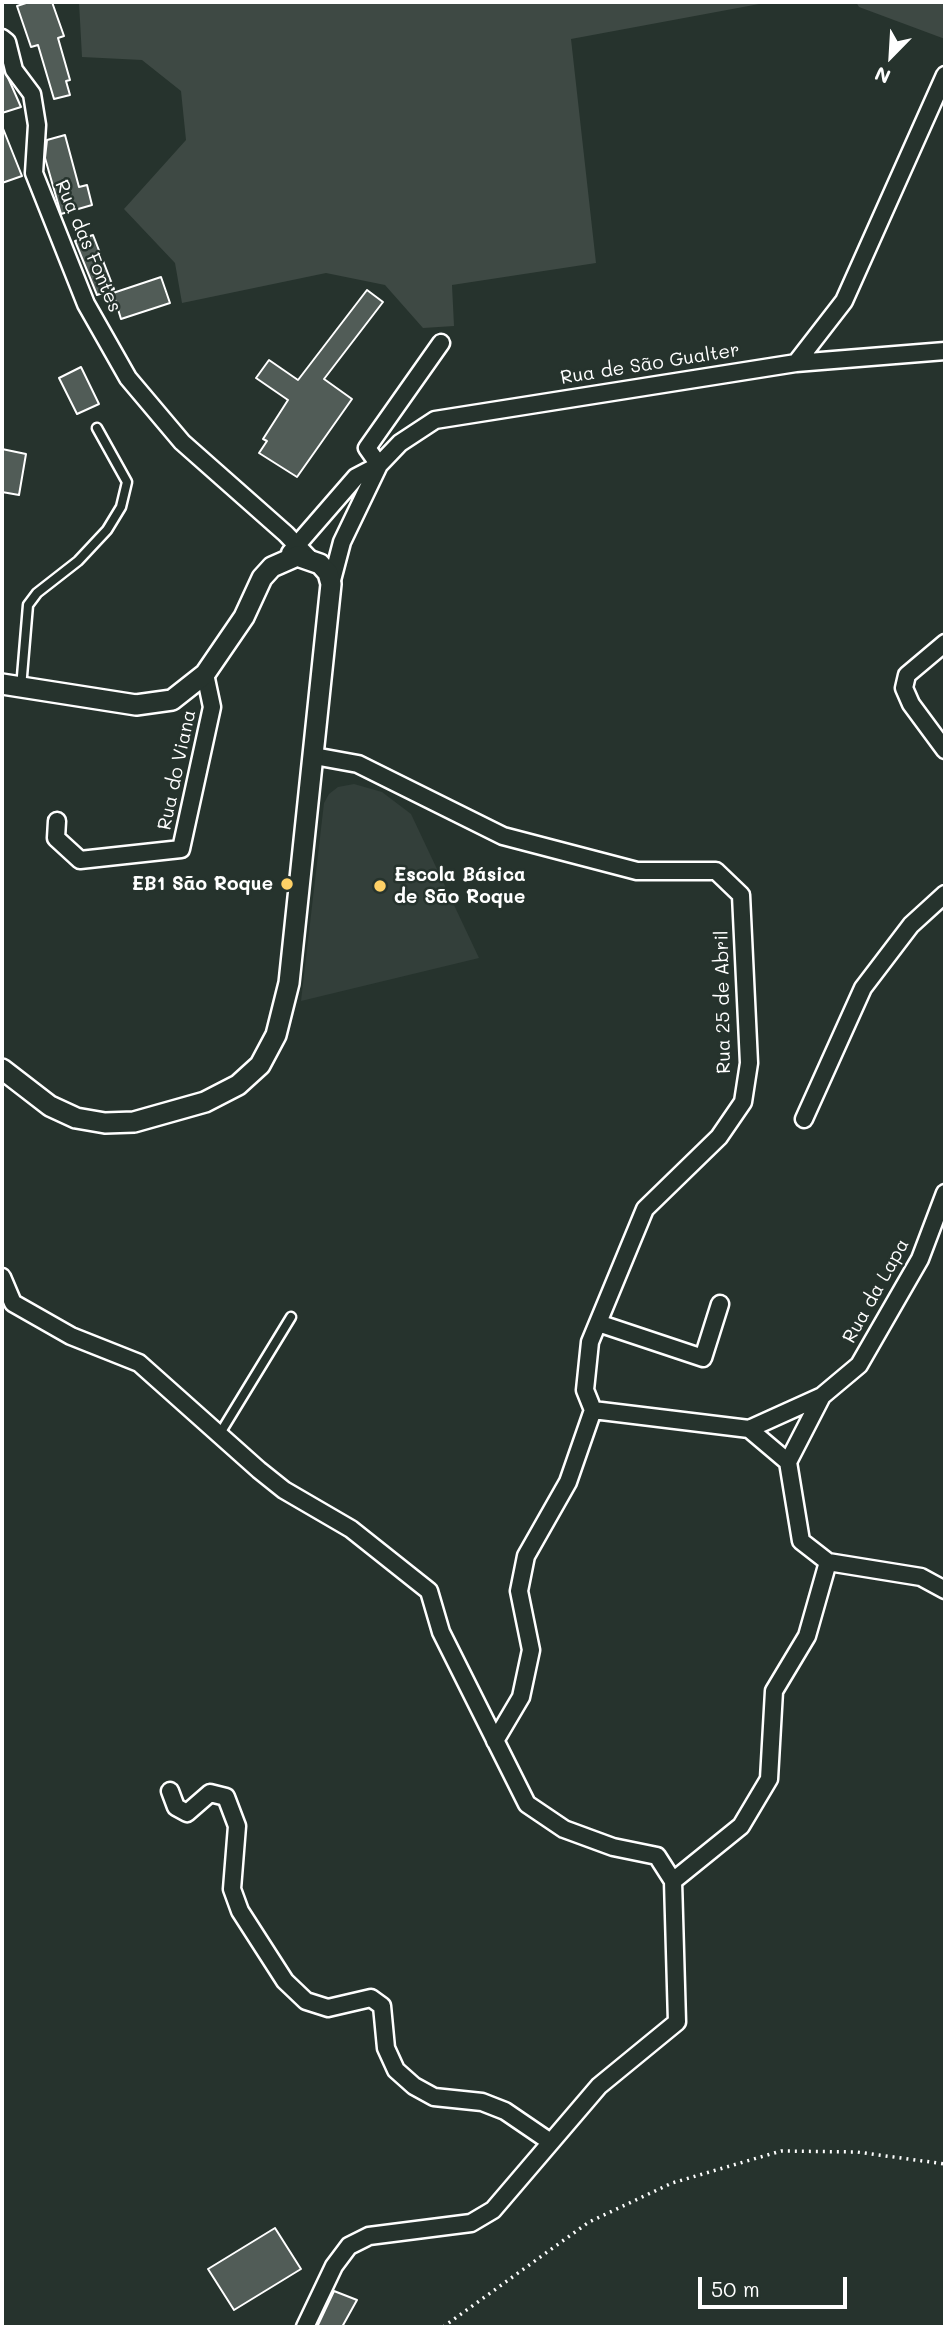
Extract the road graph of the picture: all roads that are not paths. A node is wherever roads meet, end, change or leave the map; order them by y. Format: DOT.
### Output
graph roads {
  1 [pos="2,38"];
  2 [pos="945,75"];
  3 [pos="441,343"];
  4 [pos="945,351"];
  5 [pos="796,363"];
  6 [pos="97,428"];
  7 [pos="379,465"];
  8 [pos="310,532"];
  9 [pos="302,551"];
  10 [pos="945,643"];
  11 [pos="205,674"];
  12 [pos="11,686"];
  13 [pos="945,750"];
  14 [pos="314,756"];
  15 [pos="57,821"];
  16 [pos="945,894"];
  17 [pos="2,1069"];
  18 [pos="804,1119"];
  19 [pos="945,1193"];
  20 [pos="2,1277"];
  21 [pos="720,1304"];
  22 [pos="291,1318"];
  23 [pos="598,1323"];
  24 [pos="822,1395"];
  25 [pos="593,1410"];
  26 [pos="749,1430"];
  27 [pos="219,1434"];
  28 [pos="788,1462"];
  29 [pos="828,1562"];
  30 [pos="945,1590"];
  31 [pos="495,1741"];
  32 [pos="170,1791"];
  33 [pos="673,1881"];
  34 [pos="549,2141"];
  35 [pos="305,2327"];
  1 -- 9 [label="street, Rua das Fontes"];
  2 -- 5 [label="street"];
  3 -- 7 [label="street"];
  4 -- 5 [label="street, Rua de São Gualter"];
  5 -- 7 [label="street, Rua de São Gualter"];
  6 -- 12 [label="lane"];
  7 -- 8 [label="street, Rua de São Gualter"];
  7 -- 9 [label="street, Rua de São Gualter"];
  8 -- 9 [label="street"];
  8 -- 9 [label="street"];
  9 -- 11 [label="street"];
  9 -- 14 [label="street"];
  10 -- 13 [label="street"];
  11 -- 12 [label="street"];
  11 -- 15 [label="street, Rua do Viana"];
  14 -- 17 [label="street"];
  14 -- 23 [label="street, Rua 25 de Abril"];
  16 -- 18 [label="street"];
  19 -- 24 [label="street, Rua da Lapa"];
  20 -- 27 [label="street"];
  21 -- 23 [label="street"];
  22 -- 27 [label="lane"];
  23 -- 25 [label="street, Rua 25 de Abril"];
  24 -- 26 [label="street"];
  24 -- 28 [label="street"];
  25 -- 26 [label="street"];
  25 -- 31 [label="street"];
  26 -- 28 [label="street"];
  27 -- 31 [label="street"];
  28 -- 29 [label="street"];
  29 -- 30 [label="street"];
  29 -- 33 [label="street"];
  31 -- 33 [label="street"];
  32 -- 34 [label="street"];
  33 -- 34 [label="street"];
  34 -- 35 [label="street"];
}
